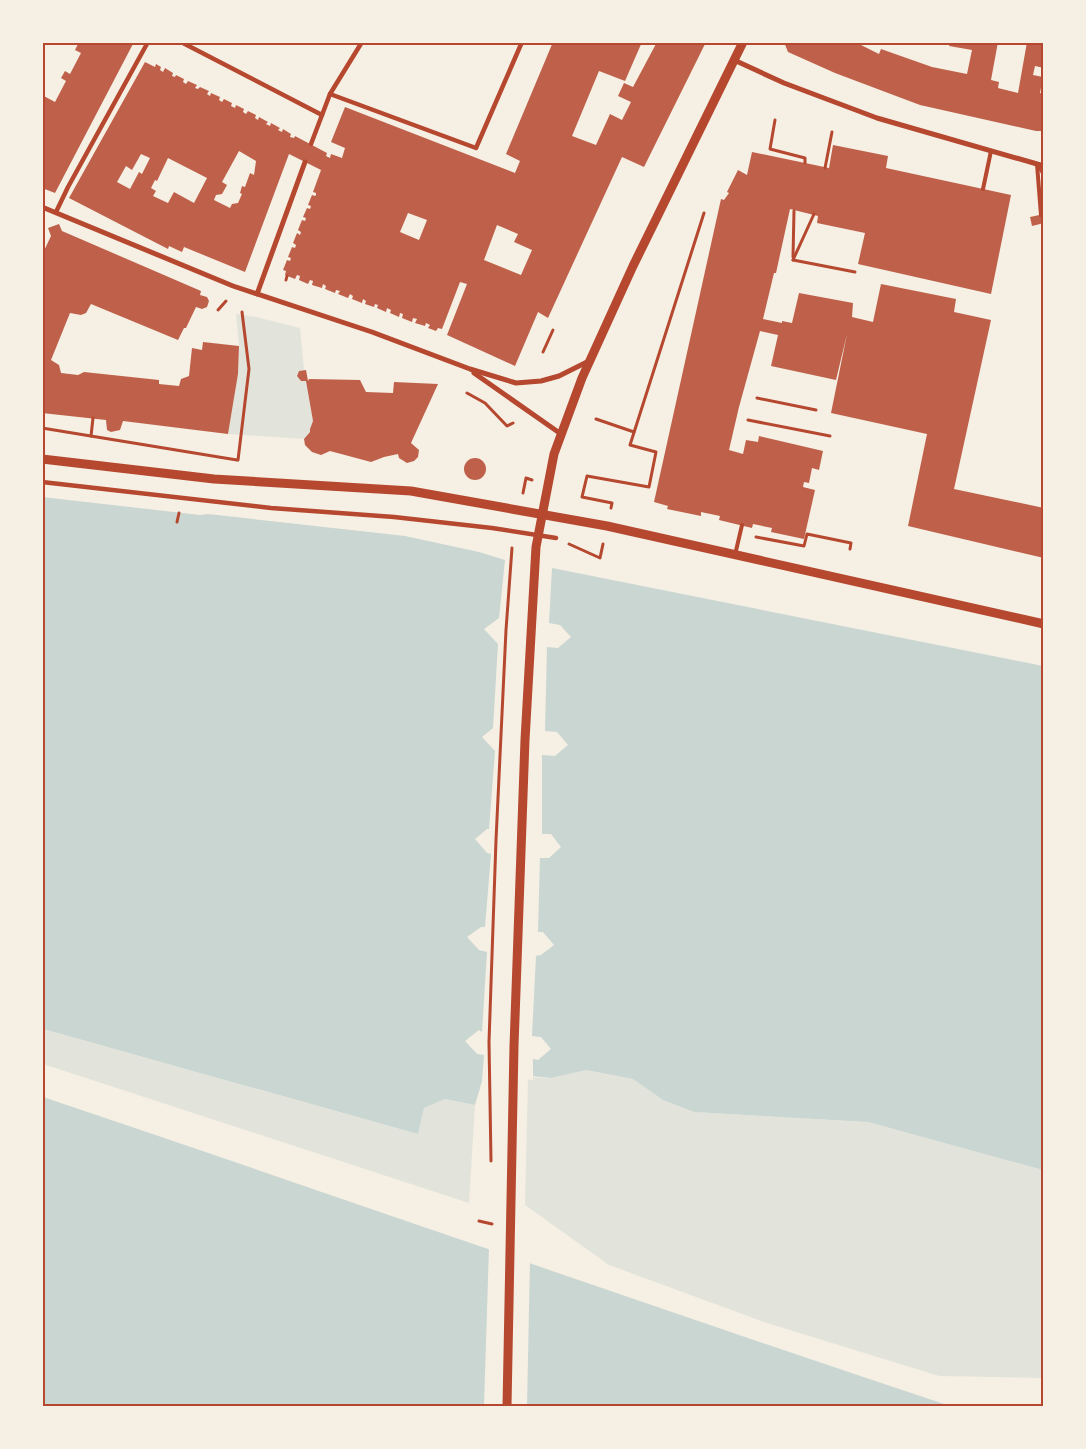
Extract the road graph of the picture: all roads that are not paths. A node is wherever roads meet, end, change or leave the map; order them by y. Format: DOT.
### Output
graph roads {
  1 [pos="148,42"];
  2 [pos="181,42"];
  3 [pos="354,42"];
  4 [pos="522,42"];
  5 [pos="743,42"];
  6 [pos="361,44"];
  7 [pos="734,60"];
  8 [pos="330,94"];
  9 [pos="322,115"];
  10 [pos="311,144"];
  11 [pos="992,151"];
  12 [pos="304,162"];
  13 [pos="1040,165"];
  14 [pos="1044,175"];
  15 [pos="983,189"];
  16 [pos="42,207"];
  17 [pos="56,212"];
  18 [pos="1041,215"];
  19 [pos="257,294"];
  20 [pos="589,361"];
  21 [pos="470,369"];
  22 [pos="561,434"];
  23 [pos="42,459"];
  24 [pos="42,482"];
  25 [pos="742,525"];
  26 [pos="556,538"];
  27 [pos="735,555"];
  28 [pos="1044,624"];
  29 [pos="506,1406"];
  1 -- 17 [label="street"];
  2 -- 9 [label="street"];
  3 -- 6 [label="street"];
  4 -- 8 [label="street"];
  5 -- 7 [label="street"];
  6 -- 8 [label="street"];
  7 -- 11 [label="street"];
  7 -- 20 [label="street"];
  8 -- 9 [label="street"];
  9 -- 10 [label="street"];
  11 -- 13 [label="street"];
  11 -- 15 [label="lane"];
  12 -- 19 [label="street"];
  13 -- 14 [label="lane"];
  13 -- 18 [label="lane"];
  16 -- 17 [label="street"];
  17 -- 19 [label="street"];
  19 -- 21 [label="street"];
  20 -- 21 [label="street"];
  20 -- 22 [label="street"];
  21 -- 22 [label="street"];
  22 -- 29 [label="street"];
  23 -- 27 [label="street"];
  24 -- 26 [label="street"];
  25 -- 27 [label="lane"];
  27 -- 28 [label="street"];
}
